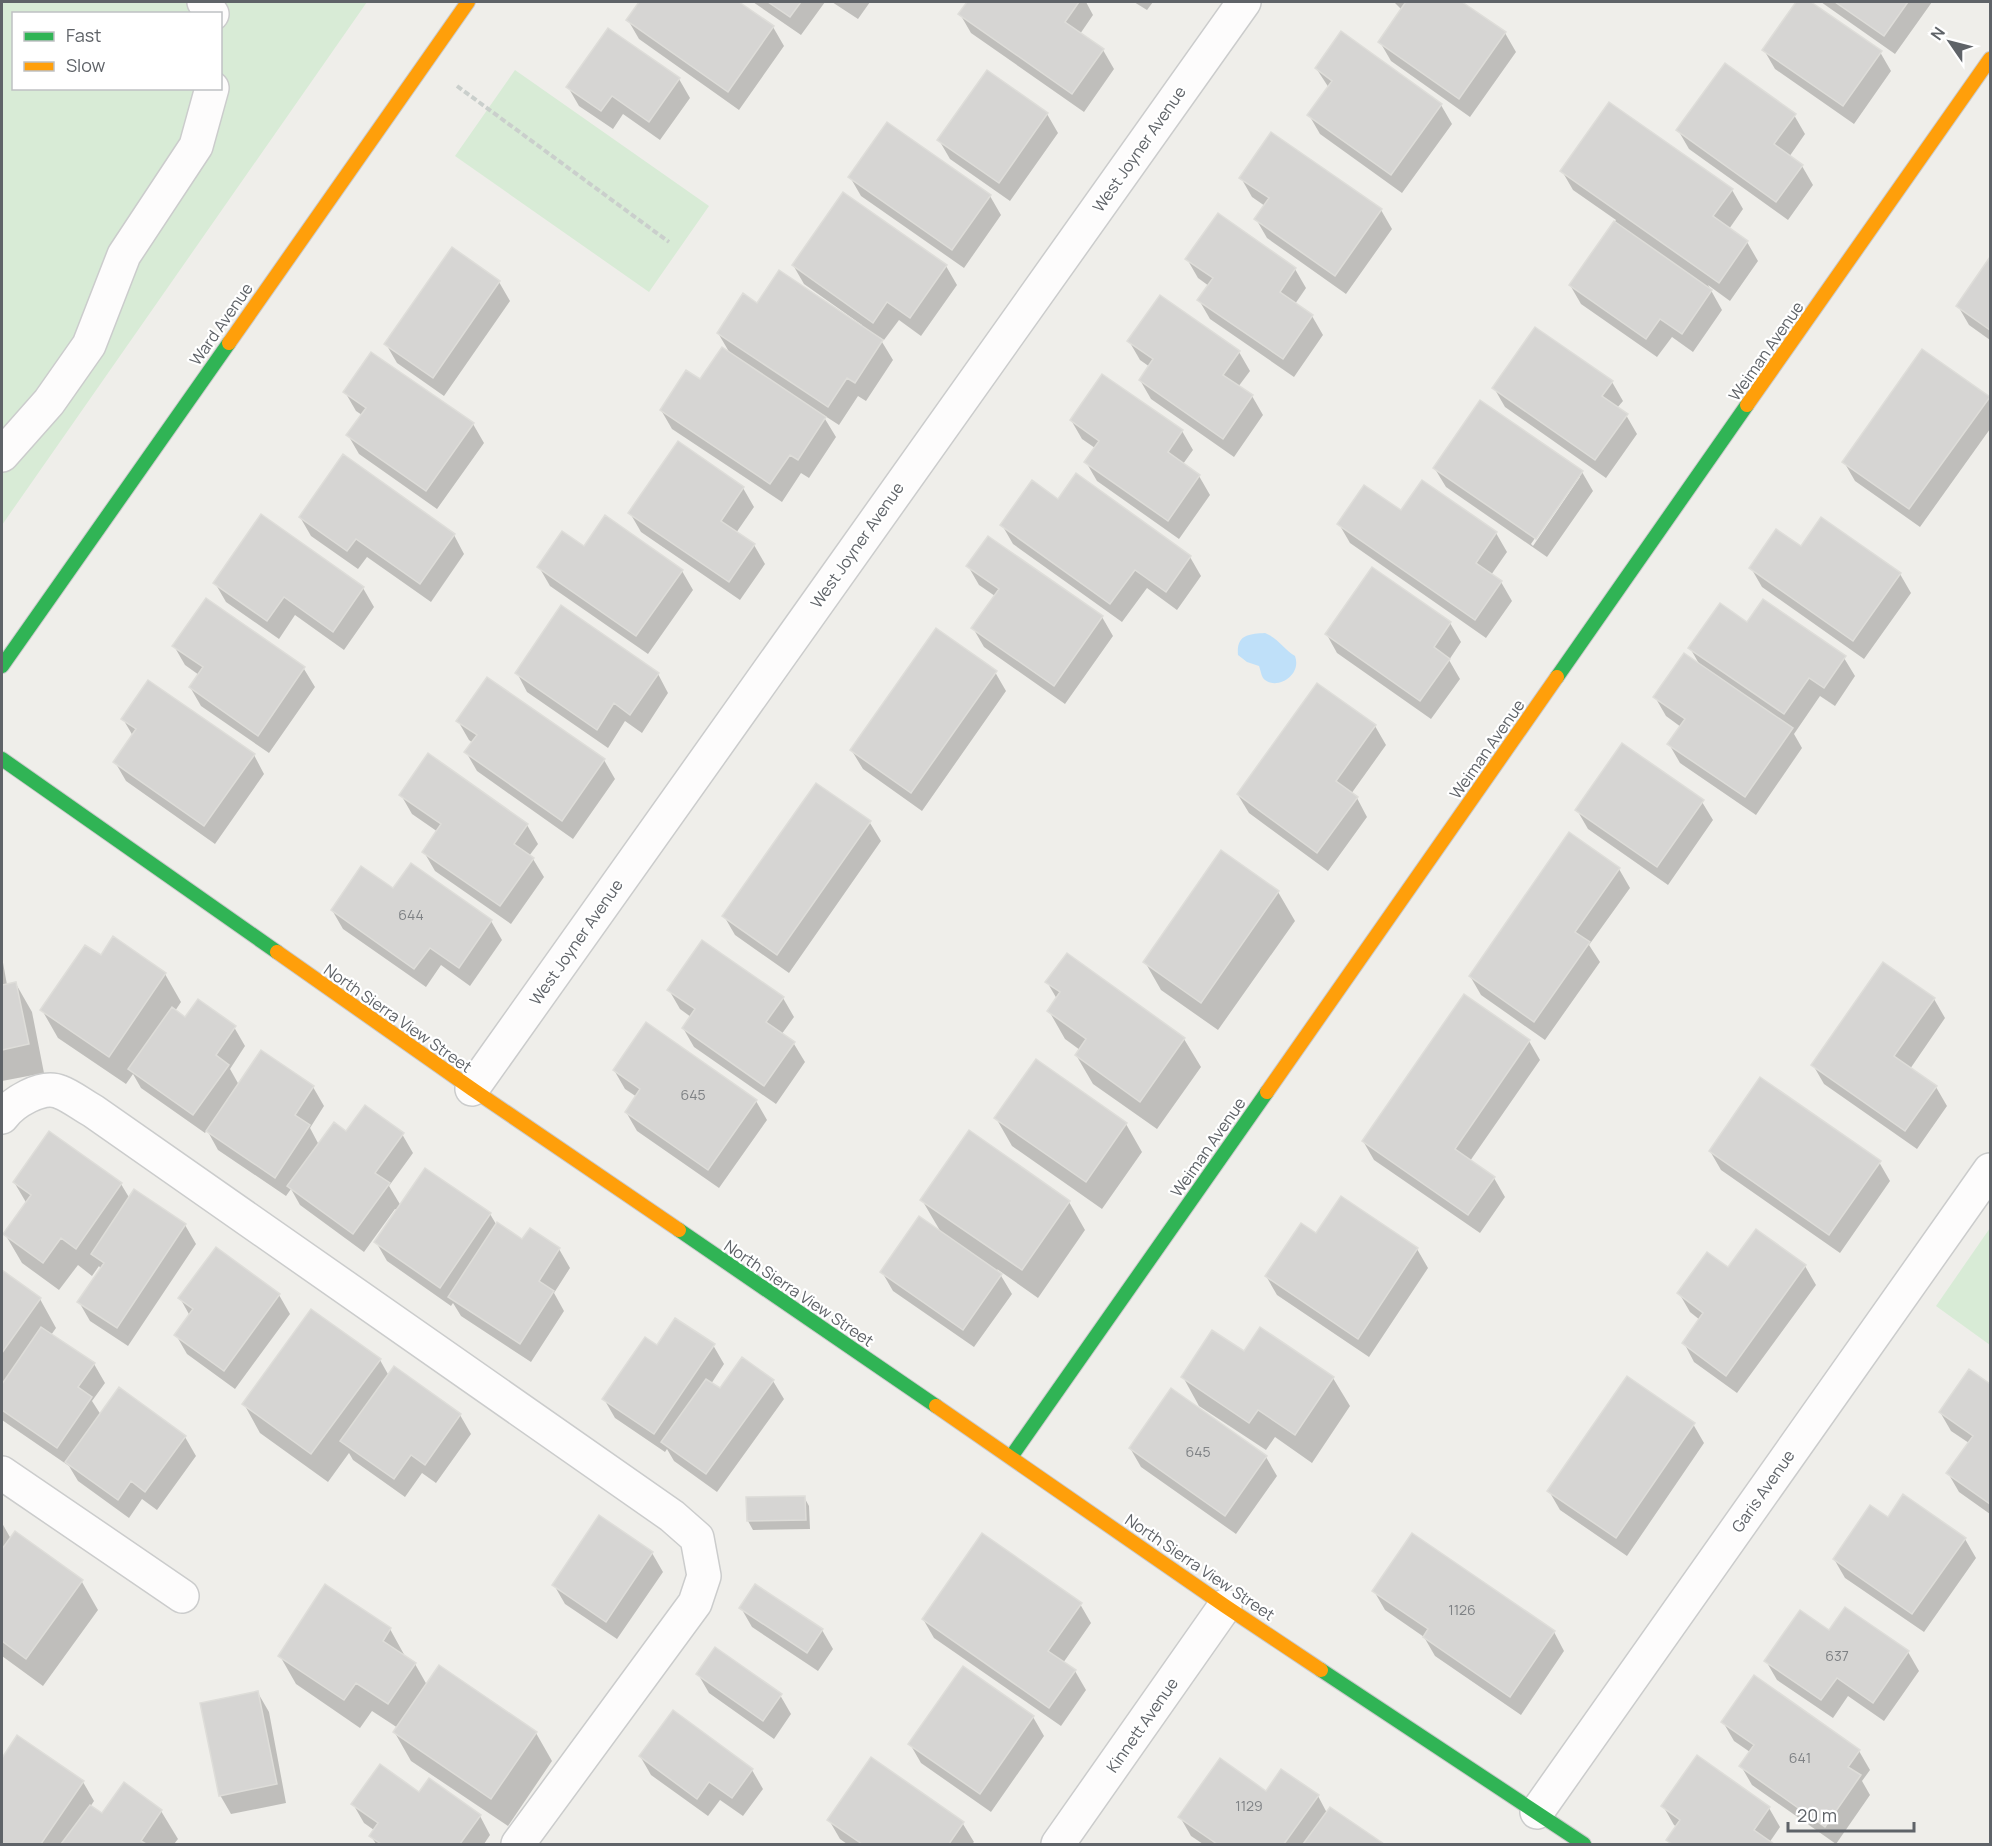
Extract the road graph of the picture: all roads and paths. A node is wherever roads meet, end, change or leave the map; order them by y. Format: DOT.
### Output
graph roads {
  1 [pos="468,2"];
  2 [pos="1244,2"];
  3 [pos="1990,59"];
  4 [pos="425,64"];
  5 [pos="211,90"];
  6 [pos="669,242"];
  7 [pos="2,455"];
  8 [pos="2,666"];
  9 [pos="2,759"];
  10 [pos="472,1089"];
  11 [pos="2,1117"];
  12 [pos="1990,1170"];
  13 [pos="1011,1457"];
  14 [pos="2,1473"];
  15 [pos="182,1596"];
  16 [pos="1225,1606"];
  17 [pos="1537,1812"];
  18 [pos="518,1845"];
  19 [pos="1058,1845"];
  20 [pos="1584,1845"];
  1 -- 4 [label="street, Ward Avenue"];
  2 -- 10 [label="street, West Joyner Avenue"];
  3 -- 13 [label="street, Weiman Avenue"];
  4 -- 6 [label="path"];
  4 -- 8 [label="street, Ward Avenue"];
  5 -- 7 [label="street"];
  9 -- 10 [label="street, North Sierra View Street"];
  10 -- 13 [label="street, North Sierra View Street"];
  11 -- 18 [label="street"];
  12 -- 17 [label="street, Garis Avenue"];
  13 -- 16 [label="street, North Sierra View Street"];
  14 -- 15 [label="street"];
  16 -- 17 [label="street, North Sierra View Street"];
  16 -- 19 [label="street, Kinnett Avenue"];
  17 -- 20 [label="street, North Sierra View Street"];
}
